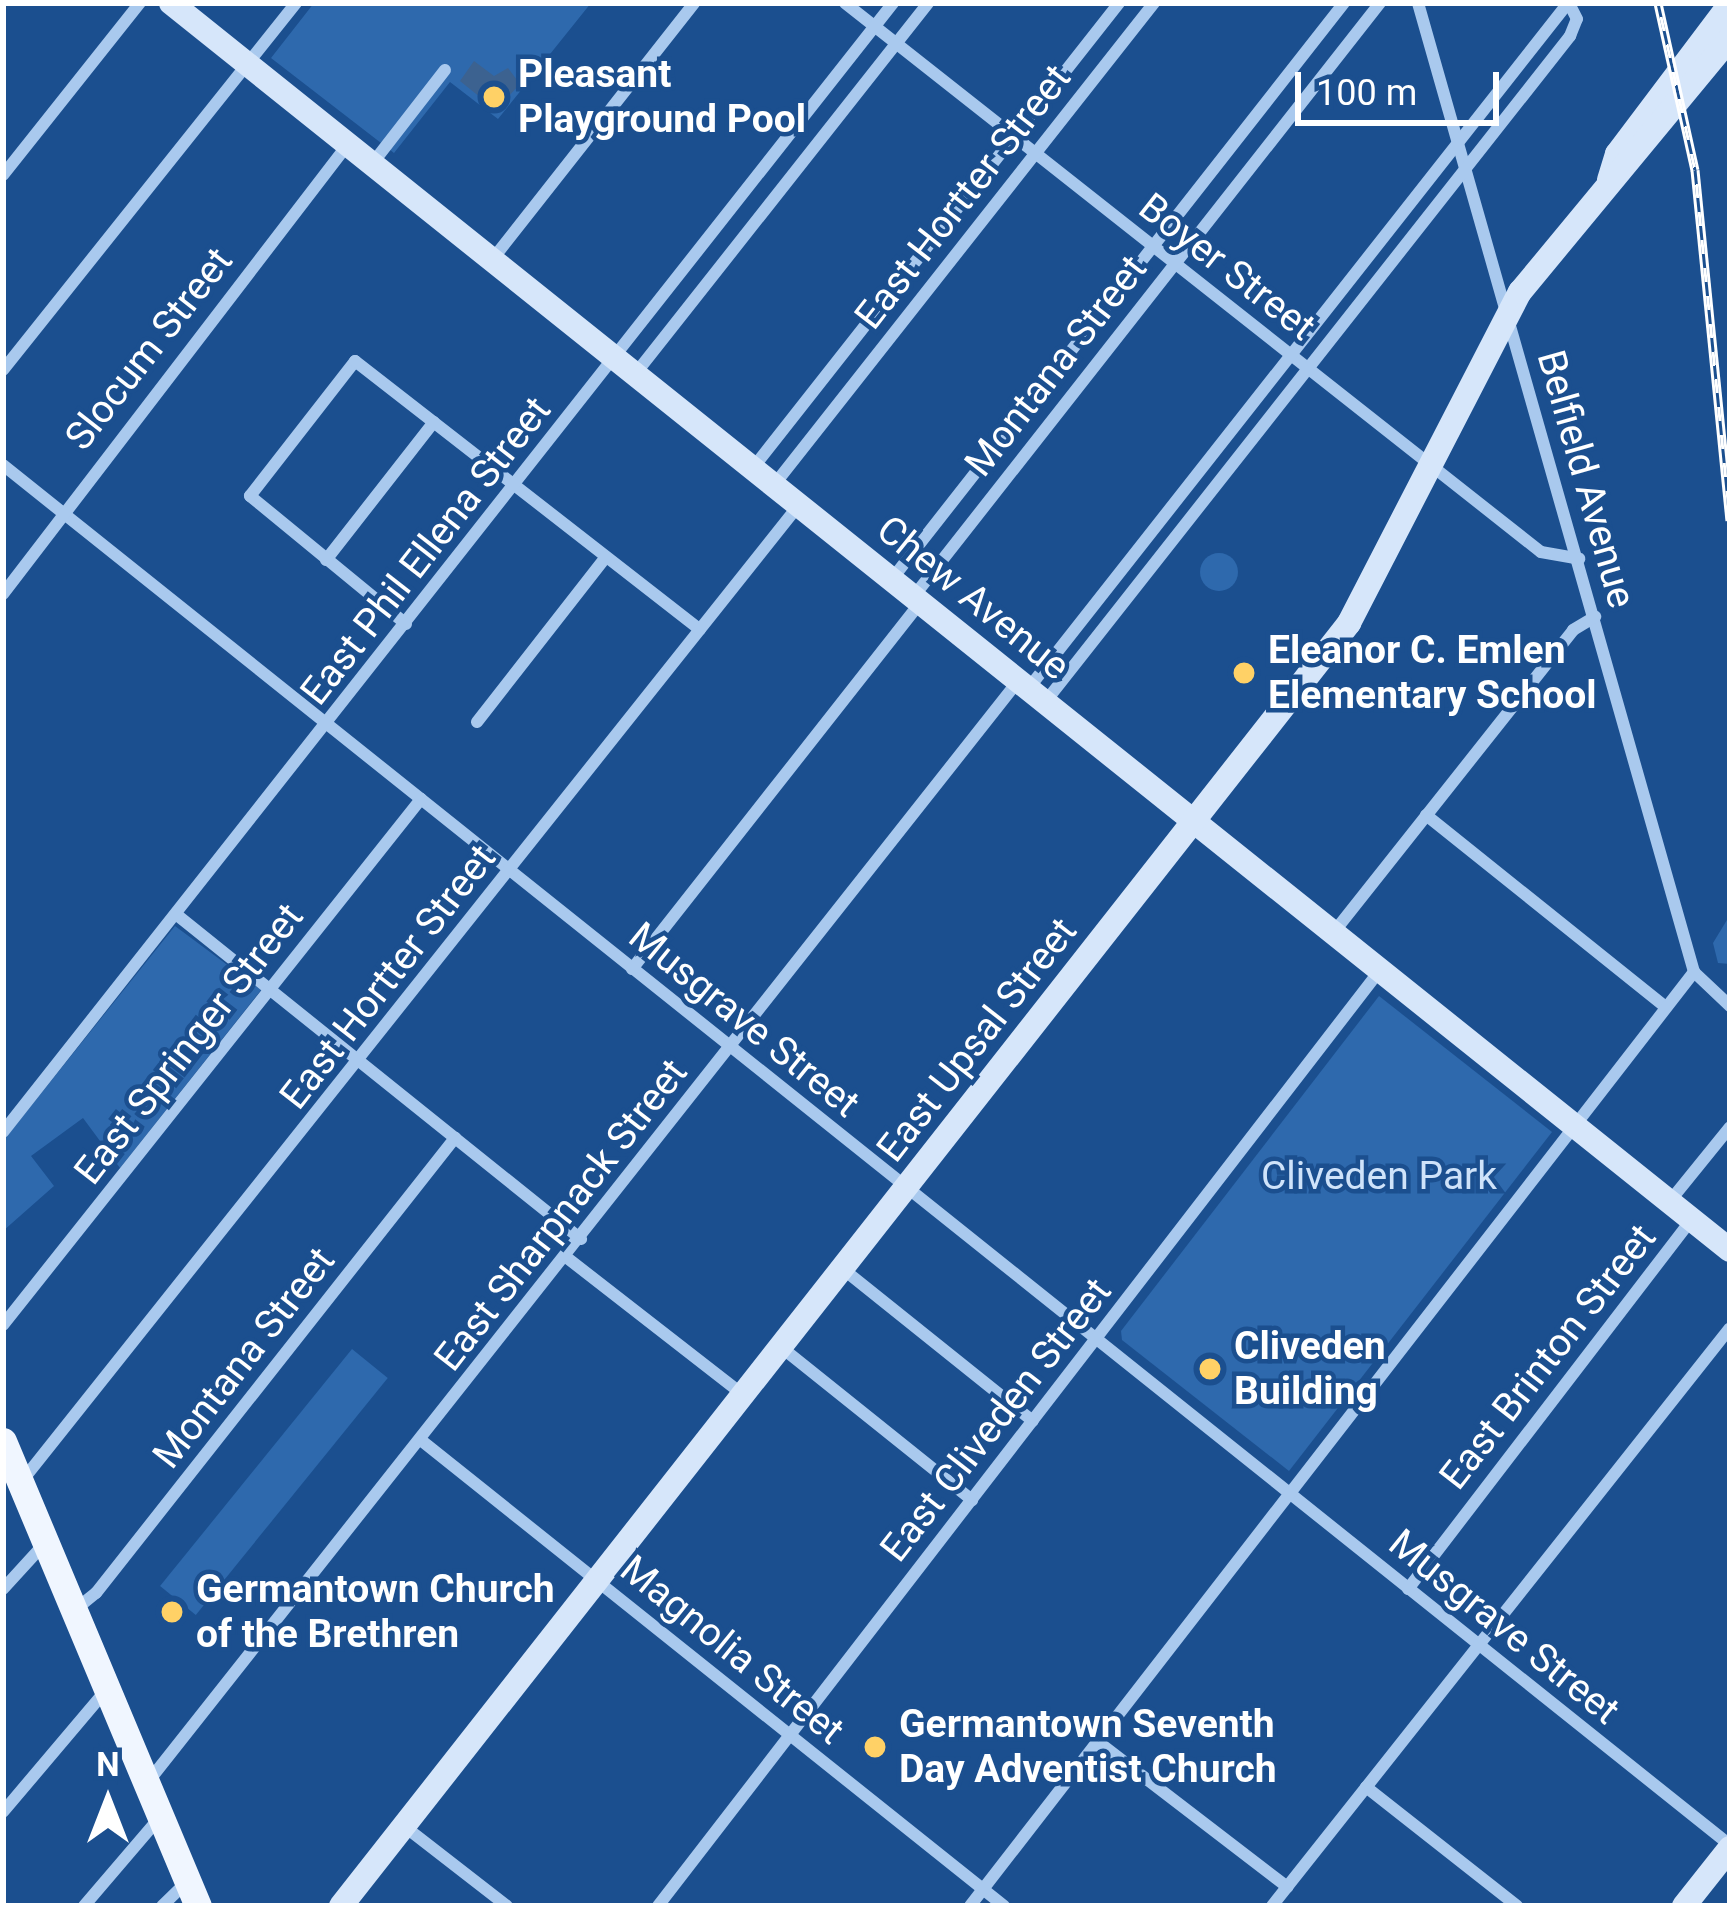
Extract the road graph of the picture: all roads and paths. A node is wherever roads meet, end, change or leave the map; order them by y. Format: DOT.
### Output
graph roads {
  1 [pos="140,3"];
  2 [pos="171,3"];
  3 [pos="296,3"];
  4 [pos="694,3"];
  5 [pos="845,3"];
  6 [pos="893,3"];
  7 [pos="928,3"];
  8 [pos="1119,3"];
  9 [pos="1154,3"];
  10 [pos="1345,3"];
  11 [pos="1380,3"];
  12 [pos="1418,3"];
  13 [pos="1569,3"];
  14 [pos="1730,4"];
  15 [pos="875,26"];
  16 [pos="1730,38"];
  17 [pos="896,44"];
  18 [pos="246,63"];
  19 [pos="445,70"];
  20 [pos="1013,137"];
  21 [pos="1458,143"];
  22 [pos="348,145"];
  23 [pos="1035,154"];
  24 [pos="372,164"];
  25 [pos="1466,168"];
  26 [pos="3,175"];
  27 [pos="1609,180"];
  28 [pos="1154,247"];
  29 [pos="492,260"];
  30 [pos="1175,263"];
  31 [pos="1507,314"];
  32 [pos="1292,356"];
  33 [pos="614,358"];
  34 [pos="1308,369"];
  35 [pos="3,370"];
  36 [pos="635,374"];
  37 [pos="434,422"];
  38 [pos="3,465"];
  39 [pos="1431,466"];
  40 [pos="753,468"];
  41 [pos="514,485"];
  42 [pos="774,485"];
  43 [pos="799,505"];
  44 [pos="63,513"];
  45 [pos="606,557"];
  46 [pos="1579,559"];
  47 [pos="326,560"];
  48 [pos="892,579"];
  49 [pos="3,594"];
  50 [pos="917,600"];
  51 [pos="1595,617"];
  52 [pos="406,624"];
  53 [pos="700,630"];
  54 [pos="1030,691"];
  55 [pos="477,722"];
  56 [pos="328,725"];
  57 [pos="421,799"];
  58 [pos="1426,815"];
  59 [pos="1195,821"];
  60 [pos="510,870"];
  61 [pos="177,914"];
  62 [pos="1333,933"];
  63 [pos="632,969"];
  64 [pos="1380,970"];
  65 [pos="1694,972"];
  66 [pos="271,990"];
  67 [pos="1666,1006"];
  68 [pos="1730,1006"];
  69 [pos="731,1048"];
  70 [pos="359,1063"];
  71 [pos="1573,1125"];
  72 [pos="1730,1127"];
  73 [pos="3,1132"];
  74 [pos="455,1138"];
  75 [pos="907,1188"];
  76 [pos="1670,1202"];
  77 [pos="1692,1219"];
  78 [pos="580,1238"];
  79 [pos="1730,1250"];
  80 [pos="566,1257"];
  81 [pos="843,1268"];
  82 [pos="3,1325"];
  83 [pos="1730,1328"];
  84 [pos="1096,1339"];
  85 [pos="781,1347"];
  86 [pos="743,1395"];
  87 [pos="1033,1421"];
  88 [pos="3,1441"];
  89 [pos="422,1441"];
  90 [pos="20,1482"];
  91 [pos="1288,1494"];
  92 [pos="972,1500"];
  93 [pos="46,1542"];
  94 [pos="597,1581"];
  95 [pos="3,1589"];
  96 [pos="1408,1589"];
  97 [pos="75,1610"];
  98 [pos="1479,1645"];
  99 [pos="109,1689"];
  100 [pos="790,1735"];
  101 [pos="1097,1741"];
  102 [pos="147,1782"];
  103 [pos="1366,1787"];
  104 [pos="3,1812"];
  105 [pos="161,1817"];
  106 [pos="404,1826"];
  107 [pos="1730,1847"];
  108 [pos="1287,1887"];
  109 [pos="983,1889"];
  110 [pos="193,1894"];
  111 [pos="84,1906"];
  112 [pos="162,1906"];
  113 [pos="341,1906"];
  114 [pos="507,1906"];
  115 [pos="658,1906"];
  116 [pos="970,1906"];
  117 [pos="1004,1906"];
  118 [pos="1272,1906"];
  119 [pos="1517,1906"];
  120 [pos="1684,1906"];
  1 -- 26 [label="street"];
  2 -- 18 [label="street, Chew Avenue"];
  3 -- 18 [label="street"];
  4 -- 29 [label="street"];
  5 -- 15 [label="street, Boyer Street"];
  6 -- 15 [label="street, East Phil Ellena Street"];
  7 -- 17 [label="street"];
  8 -- 20 [label="street, East Hortter Street"];
  9 -- 23 [label="street, East Hortter Street"];
  10 -- 28 [label="street, Montana Street"];
  11 -- 30 [label="street, Montana Street"];
  12 -- 21 [label="street, Belfield Avenue"];
  13 -- 21 [label="street, East Sharpnack Street"];
  13 -- 25 [label="street, East Sharpnack Street"];
  14 -- 27 [label="street, East Upsal Street"];
  15 -- 17 [label="street, Boyer Street"];
  15 -- 33 [label="street, East Phil Ellena Street"];
  16 -- 27 [label="street, East Upsal Street"];
  17 -- 20 [label="street, Boyer Street"];
  17 -- 36 [label="street"];
  18 -- 22 [label="street, Chew Avenue"];
  18 -- 35 [label="street"];
  19 -- 24 [label="street"];
  20 -- 23 [label="street, Boyer Street"];
  20 -- 40 [label="street, East Hortter Street"];
  21 -- 25 [label="street, Belfield Avenue"];
  21 -- 32 [label="street, East Sharpnack Street"];
  22 -- 24 [label="street, Chew Avenue"];
  22 -- 44 [label="street, Slocum Street"];
  23 -- 28 [label="street, Boyer Street"];
  23 -- 42 [label="street, East Hortter Street"];
  24 -- 29 [label="street, Chew Avenue"];
  25 -- 31 [label="street, Belfield Avenue"];
  25 -- 34 [label="street, East Sharpnack Street"];
  27 -- 31 [label="street, East Upsal Street"];
  28 -- 30 [label="street, Boyer Street"];
  28 -- 48 [label="street, Montana Street"];
  29 -- 33 [label="street, Chew Avenue"];
  30 -- 32 [label="street, Boyer Street"];
  30 -- 50 [label="street, Montana Street"];
  31 -- 39 [label="street, East Upsal Street"];
  31 -- 46 [label="street, Belfield Avenue"];
  32 -- 34 [label="street, Boyer Street"];
  32 -- 54 [label="street, East Sharpnack Street"];
  33 -- 36 [label="street, Chew Avenue"];
  33 -- 41 [label="street, East Phil Ellena Street"];
  34 -- 39 [label="street, Boyer Street"];
  34 -- 54 [label="street, East Sharpnack Street"];
  36 -- 40 [label="street, Chew Avenue"];
  37 -- 41 [label="street"];
  37 -- 47 [label="street"];
  37 -- 47 [label="street"];
  38 -- 44 [label="street, Musgrave Street"];
  39 -- 46 [label="street, Boyer Street"];
  39 -- 59 [label="street, East Upsal Street"];
  40 -- 42 [label="street, Chew Avenue"];
  41 -- 45 [label="street"];
  41 -- 52 [label="street, East Phil Ellena Street"];
  42 -- 43 [label="street, Chew Avenue"];
  43 -- 48 [label="street, Chew Avenue"];
  43 -- 53 [label="street, East Hortter Street"];
  44 -- 49 [label="street, Slocum Street"];
  44 -- 56 [label="street, Musgrave Street"];
  45 -- 53 [label="street"];
  45 -- 55 [label="street"];
  46 -- 51 [label="street, Belfield Avenue"];
  47 -- 52 [label="street"];
  48 -- 50 [label="street, Chew Avenue"];
  50 -- 54 [label="street, Chew Avenue"];
  50 -- 63 [label="street, Montana Street"];
  51 -- 58 [label="street"];
  51 -- 65 [label="street, Belfield Avenue"];
  52 -- 56 [label="street, East Phil Ellena Street"];
  53 -- 60 [label="street, East Hortter Street"];
  54 -- 59 [label="street, Chew Avenue"];
  54 -- 69 [label="street, East Sharpnack Street"];
  56 -- 57 [label="street, Musgrave Street"];
  56 -- 61 [label="street, East Phil Ellena Street"];
  57 -- 60 [label="street, Musgrave Street"];
  57 -- 66 [label="street, East Springer Street"];
  58 -- 62 [label="street"];
  58 -- 67 [label="street"];
  59 -- 62 [label="street, Chew Avenue"];
  59 -- 75 [label="street, East Upsal Street"];
  60 -- 63 [label="street, Musgrave Street"];
  60 -- 70 [label="street, East Hortter Street"];
  61 -- 66 [label="street"];
  61 -- 73 [label="street, East Phil Ellena Street"];
  62 -- 64 [label="street, Chew Avenue"];
  63 -- 69 [label="street, Musgrave Street"];
  64 -- 71 [label="street, Chew Avenue"];
  64 -- 84 [label="street, East Cliveden Street"];
  65 -- 67 [label="street"];
  65 -- 68 [label="street"];
  66 -- 70 [label="street"];
  66 -- 82 [label="street, East Springer Street"];
  67 -- 71 [label="street"];
  69 -- 75 [label="street, Musgrave Street"];
  69 -- 78 [label="street, East Sharpnack Street"];
  70 -- 74 [label="street"];
  70 -- 90 [label="street, East Hortter Street"];
  71 -- 76 [label="street, Chew Avenue"];
  71 -- 91 [label="street"];
  72 -- 76 [label="street"];
  74 -- 78 [label="street"];
  74 -- 97 [label="street, Montana Street"];
  75 -- 81 [label="street, East Upsal Street"];
  75 -- 84 [label="street, Musgrave Street"];
  76 -- 77 [label="street, Chew Avenue"];
  77 -- 79 [label="street, Chew Avenue"];
  77 -- 96 [label="street, East Brinton Street"];
  78 -- 80 [label="street, East Sharpnack Street"];
  80 -- 86 [label="street"];
  80 -- 89 [label="street, East Sharpnack Street"];
  81 -- 85 [label="street, East Upsal Street"];
  81 -- 87 [label="street"];
  83 -- 98 [label="street"];
  84 -- 87 [label="street, East Cliveden Street"];
  84 -- 91 [label="street, Musgrave Street"];
  85 -- 86 [label="street, East Upsal Street"];
  85 -- 92 [label="street"];
  86 -- 94 [label="street, East Upsal Street"];
  87 -- 92 [label="street, East Cliveden Street"];
  88 -- 90 [label="main road"];
  89 -- 94 [label="street, Magnolia Street"];
  89 -- 102 [label="street, East Sharpnack Street"];
  90 -- 93 [label="main road"];
  91 -- 96 [label="street, Musgrave Street"];
  91 -- 101 [label="street"];
  92 -- 100 [label="street, East Cliveden Street"];
  93 -- 95 [label="street"];
  93 -- 97 [label="main road"];
  94 -- 100 [label="street, Magnolia Street"];
  94 -- 106 [label="street, East Upsal Street"];
  96 -- 98 [label="street, Musgrave Street"];
  97 -- 99 [label="main road"];
  98 -- 103 [label="street"];
  98 -- 107 [label="street, Musgrave Street"];
  99 -- 102 [label="main road"];
  99 -- 104 [label="street"];
  100 -- 109 [label="street, Magnolia Street"];
  100 -- 115 [label="street, East Cliveden Street"];
  101 -- 108 [label="street"];
  101 -- 109 [label="street"];
  102 -- 105 [label="main road"];
  103 -- 108 [label="street"];
  103 -- 119 [label="street"];
  105 -- 110 [label="main road"];
  105 -- 111 [label="street"];
  106 -- 113 [label="street, East Upsal Street"];
  106 -- 114 [label="street"];
  107 -- 120 [label="street"];
  108 -- 118 [label="street"];
  109 -- 116 [label="street"];
  109 -- 117 [label="street, Magnolia Street"];
  110 -- 112 [label="street"];
}
